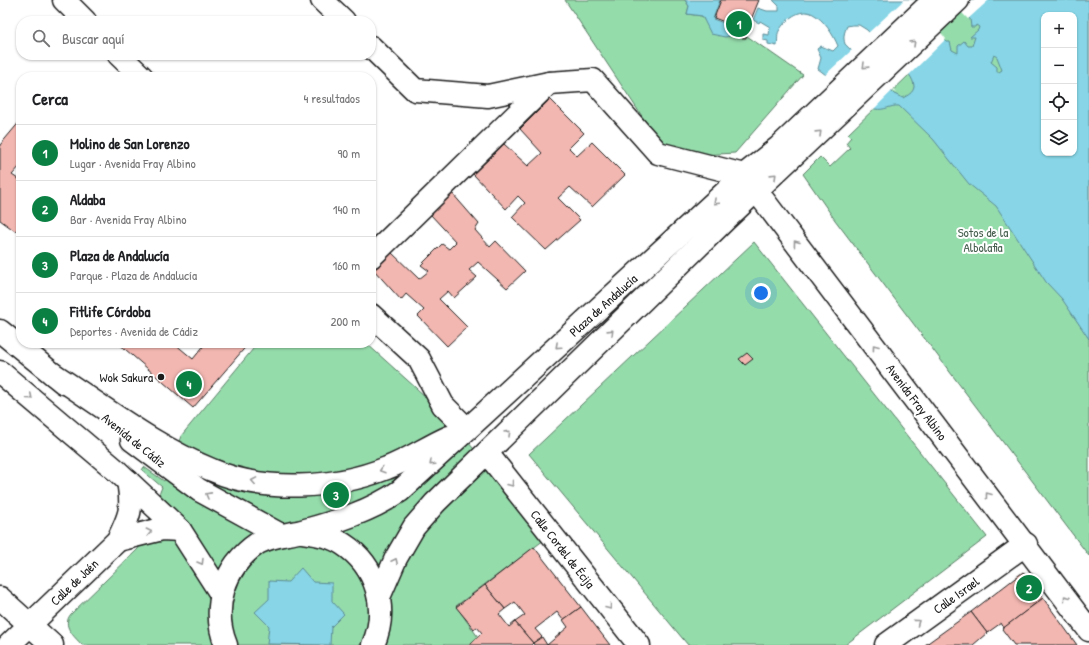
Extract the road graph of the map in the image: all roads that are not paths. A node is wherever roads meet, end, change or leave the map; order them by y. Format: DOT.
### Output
graph roads {
  1 [pos="64,0"];
  2 [pos="322,0"];
  3 [pos="934,0"];
  4 [pos="958,0"];
  5 [pos="80,16"];
  6 [pos="339,16"];
  7 [pos="376,52"];
  8 [pos="124,60"];
  9 [pos="137,72"];
  10 [pos="549,84"];
  11 [pos="785,153"];
  12 [pos="744,175"];
  13 [pos="758,191"];
  14 [pos="376,252"];
  15 [pos="376,320"];
  16 [pos="0,330"];
  17 [pos="16,343"];
  18 [pos="22,348"];
  19 [pos="0,372"];
  20 [pos="53,374"];
  21 [pos="467,429"];
  22 [pos="487,453"];
  23 [pos="128,481"];
  24 [pos="180,530"];
  25 [pos="301,531"];
  26 [pos="279,534"];
  27 [pos="118,540"];
  28 [pos="1026,544"];
  29 [pos="221,594"];
  30 [pos="379,596"];
  31 [pos="0,598"];
  32 [pos="30,625"];
  33 [pos="1089,630"];
  34 [pos="221,641"];
  35 [pos="379,641"];
  36 [pos="9,645"];
  37 [pos="52,645"];
  38 [pos="639,645"];
  39 [pos="886,645"];
  1 -- 5 [label="main road"];
  2 -- 6 [label="main road"];
  3 -- 11 [label="main road, one-way"];
  11 -- 4 [label="main road, one-way"];
  7 -- 10 [label="main road"];
  8 -- 9 [label="main road"];
  10 -- 12 [label="main road"];
  10 -- 14 [label="main road"];
  11 -- 12 [label="main road, Plaza de Andalucía"];
  13 -- 11 [label="main road, Plaza de Andalucía, one-way"];
  12 -- 13 [label="main road, Avenida Fray Albino"];
  12 -- 21 [label="main road, Plaza de Andalucía, one-way"];
  22 -- 13 [label="main road, Plaza de Andalucía, one-way"];
  28 -- 13 [label="main road, Avenida Fray Albino, one-way"];
  15 -- 21 [label="main road"];
  16 -- 17 [label="main road, Avenida de Cádiz"];
  18 -- 20 [label="main road, Avenida de Cádiz"];
  19 -- 23 [label="main road, one-way"];
  21 -- 20 [label="main road, one-way"];
  26 -- 20 [label="main road, Avenida de Cádiz, one-way"];
  21 -- 25 [label="main road, Plaza de Andalucía, one-way"];
  30 -- 22 [label="main road, Plaza de Andalucía, one-way"];
  22 -- 38 [label="main road, Calle Cordel de Écija, one-way"];
  23 -- 24 [label="main road"];
  23 -- 27 [label="main road, Calle de Jaén"];
  27 -- 24 [label="main road, Calle de Jaén, one-way"];
  24 -- 29 [label="main road, one-way"];
  25 -- 26 [label="main road, Plaza de Andalucía"];
  25 -- 30 [label="main road, Plaza de Andalucía"];
  26 -- 29 [label="main road, Plaza de Andalucía"];
  27 -- 32 [label="main road, Calle de Jaén"];
  33 -- 28 [label="main road, Avenida Fray Albino, one-way"];
  39 -- 28 [label="main road, Calle Israel, one-way"];
  29 -- 34 [label="main road, Plaza de Andalucía"];
  30 -- 35 [label="main road, Plaza de Andalucía"];
  31 -- 32 [label="main road"];
  32 -- 36 [label="main road, Calle de Jaén"];
  32 -- 37 [label="main road"];
}
